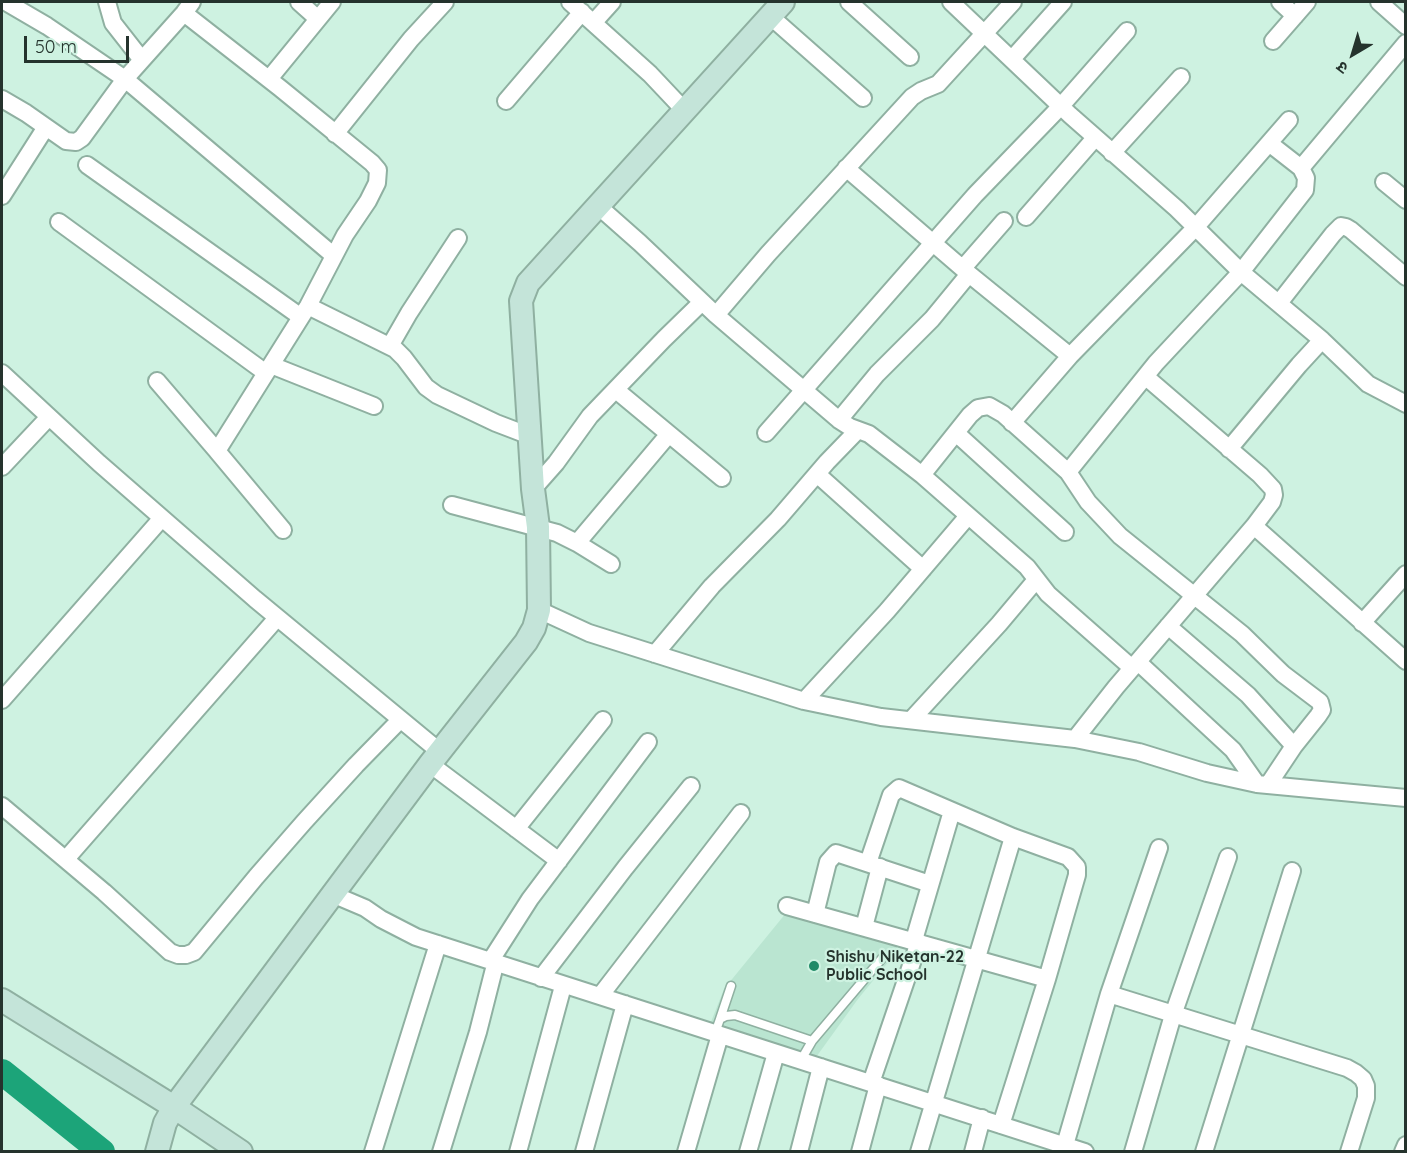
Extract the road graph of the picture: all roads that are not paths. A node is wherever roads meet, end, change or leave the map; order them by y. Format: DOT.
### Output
graph roads {
  1 [pos="6,2"];
  2 [pos="107,2"];
  3 [pos="299,2"];
  4 [pos="332,2"];
  5 [pos="445,2"];
  6 [pos="612,2"];
  7 [pos="849,2"];
  8 [pos="951,2"];
  9 [pos="1013,2"];
  10 [pos="1063,2"];
  11 [pos="1280,2"];
  12 [pos="1307,2"];
  13 [pos="1379,2"];
  14 [pos="188,7"];
  15 [pos="776,9"];
  16 [pos="582,12"];
  17 [pos="1295,16"];
  18 [pos="318,19"];
  19 [pos="1406,26"];
  20 [pos="1127,31"];
  21 [pos="985,33"];
  22 [pos="1273,41"];
  23 [pos="1406,43"];
  24 [pos="910,57"];
  25 [pos="1012,59"];
  26 [pos="142,60"];
  27 [pos="1180,77"];
  28 [pos="125,79"];
  29 [pos="269,79"];
  30 [pos="863,98"];
  31 [pos="2,99"];
  32 [pos="506,101"];
  33 [pos="1061,106"];
  34 [pos="684,110"];
  35 [pos="1289,120"];
  36 [pos="46,127"];
  37 [pos="334,134"];
  38 [pos="1095,138"];
  39 [pos="1269,143"];
  40 [pos="1112,153"];
  41 [pos="87,165"];
  42 [pos="846,168"];
  43 [pos="1301,168"];
  44 [pos="1384,182"];
  45 [pos="2,196"];
  46 [pos="1406,200"];
  47 [pos="597,205"];
  48 [pos="1026,217"];
  49 [pos="1004,221"];
  50 [pos="59,222"];
  51 [pos="1195,228"];
  52 [pos="458,238"];
  53 [pos="933,242"];
  54 [pos="333,255"];
  55 [pos="966,271"];
  56 [pos="1241,272"];
  57 [pos="1406,278"];
  58 [pos="702,302"];
  59 [pos="1279,303"];
  60 [pos="304,311"];
  61 [pos="716,315"];
  62 [pos="1322,340"];
  63 [pos="390,346"];
  64 [pos="1071,356"];
  65 [pos="269,368"];
  66 [pos="2,373"];
  67 [pos="1146,377"];
  68 [pos="157,381"];
  69 [pos="805,389"];
  70 [pos="616,390"];
  71 [pos="1406,404"];
  72 [pos="374,405"];
  73 [pos="49,417"];
  74 [pos="839,420"];
  75 [pos="1012,423"];
  76 [pos="858,430"];
  77 [pos="956,433"];
  78 [pos="669,434"];
  79 [pos="766,434"];
  80 [pos="530,436"];
  81 [pos="1229,449"];
  82 [pos="217,451"];
  83 [pos="2,467"];
  84 [pos="1068,472"];
  85 [pos="817,474"];
  86 [pos="922,475"];
  87 [pos="722,478"];
  88 [pos="533,489"];
  89 [pos="452,505"];
  90 [pos="968,516"];
  91 [pos="162,518"];
  92 [pos="1254,526"];
  93 [pos="538,527"];
  94 [pos="283,530"];
  95 [pos="1065,532"];
  96 [pos="577,543"];
  97 [pos="611,564"];
  98 [pos="923,569"];
  99 [pos="1406,574"];
  100 [pos="1036,580"];
  101 [pos="1195,596"];
  102 [pos="539,610"];
  103 [pos="277,618"];
  104 [pos="1362,623"];
  105 [pos="1168,626"];
  106 [pos="655,654"];
  107 [pos="1406,661"];
  108 [pos="1135,665"];
  109 [pos="2,700"];
  110 [pos="804,701"];
  111 [pos="912,719"];
  112 [pos="400,720"];
  113 [pos="603,720"];
  114 [pos="1074,739"];
  115 [pos="648,742"];
  116 [pos="1294,746"];
  117 [pos="434,757"];
  118 [pos="1262,784"];
  119 [pos="691,786"];
  120 [pos="1406,798"];
  121 [pos="2,806"];
  122 [pos="952,811"];
  123 [pos="741,813"];
  124 [pos="516,829"];
  125 [pos="1013,837"];
  126 [pos="1159,848"];
  127 [pos="1228,857"];
  128 [pos="66,859"];
  129 [pos="559,861"];
  130 [pos="874,865"];
  131 [pos="1292,872"];
  132 [pos="930,884"];
  133 [pos="332,894"];
  134 [pos="787,906"];
  135 [pos="815,914"];
  136 [pos="864,927"];
  137 [pos="917,941"];
  138 [pos="438,944"];
  139 [pos="884,956"];
  140 [pos="977,958"];
  141 [pos="493,961"];
  142 [pos="541,978"];
  143 [pos="1047,979"];
  144 [pos="563,986"];
  145 [pos="731,987"];
  146 [pos="1109,994"];
  147 [pos="600,996"];
  148 [pos="2,1000"];
  149 [pos="625,1004"];
  150 [pos="1173,1015"];
  151 [pos="719,1029"];
  152 [pos="1240,1035"];
  153 [pos="812,1041"];
  154 [pos="777,1053"];
  155 [pos="801,1060"];
  156 [pos="821,1067"];
  157 [pos="875,1084"];
  158 [pos="933,1103"];
  159 [pos="169,1115"];
  160 [pos="982,1118"];
  161 [pos="1001,1125"];
  162 [pos="1032,1143"];
  163 [pos="1065,1145"];
  164 [pos="1406,1145"];
  165 [pos="157,1152"];
  166 [pos="241,1152"];
  167 [pos="373,1152"];
  168 [pos="441,1152"];
  169 [pos="518,1152"];
  170 [pos="584,1152"];
  171 [pos="686,1152"];
  172 [pos="748,1152"];
  173 [pos="799,1152"];
  174 [pos="860,1152"];
  175 [pos="919,1152"];
  176 [pos="973,1152"];
  177 [pos="1085,1152"];
  178 [pos="1132,1152"];
  179 [pos="1204,1152"];
  180 [pos="1349,1152"];
  181 [pos="1403,1152"];
  1 -- 28 [label="street"];
  2 -- 26 [label="street"];
  3 -- 18 [label="street"];
  4 -- 18 [label="street"];
  5 -- 37 [label="street"];
  6 -- 16 [label="street"];
  7 -- 24 [label="street"];
  8 -- 21 [label="street"];
  9 -- 21 [label="street"];
  10 -- 25 [label="street"];
  11 -- 17 [label="street"];
  12 -- 17 [label="street"];
  13 -- 19 [label="street"];
  14 -- 26 [label="street"];
  14 -- 29 [label="street"];
  15 -- 30 [label="street"];
  15 -- 34 [label="street"];
  16 -- 32 [label="street"];
  16 -- 34 [label="street"];
  17 -- 22 [label="street"];
  18 -- 29 [label="street"];
  20 -- 33 [label="street"];
  21 -- 25 [label="street"];
  21 -- 42 [label="street"];
  23 -- 43 [label="street"];
  25 -- 33 [label="street"];
  26 -- 28 [label="street"];
  27 -- 40 [label="street"];
  28 -- 36 [label="street"];
  28 -- 54 [label="street"];
  29 -- 37 [label="street"];
  31 -- 36 [label="street"];
  33 -- 38 [label="street"];
  33 -- 53 [label="street"];
  34 -- 47 [label="street"];
  35 -- 39 [label="street"];
  36 -- 45 [label="street"];
  37 -- 54 [label="street"];
  38 -- 40 [label="street"];
  38 -- 48 [label="street"];
  39 -- 43 [label="street"];
  39 -- 51 [label="street"];
  40 -- 51 [label="street"];
  41 -- 60 [label="street"];
  42 -- 53 [label="street"];
  42 -- 61 [label="street"];
  43 -- 56 [label="street"];
  44 -- 46 [label="street"];
  47 -- 58 [label="street"];
  47 -- 80 [label="street"];
  49 -- 55 [label="street"];
  50 -- 65 [label="street"];
  51 -- 56 [label="street"];
  51 -- 64 [label="street"];
  52 -- 63 [label="street"];
  53 -- 55 [label="street"];
  53 -- 69 [label="street"];
  54 -- 60 [label="street"];
  55 -- 64 [label="street"];
  55 -- 74 [label="street"];
  56 -- 59 [label="street"];
  56 -- 67 [label="street"];
  57 -- 59 [label="street"];
  58 -- 61 [label="street"];
  58 -- 70 [label="street"];
  59 -- 62 [label="street"];
  60 -- 63 [label="street"];
  60 -- 65 [label="street"];
  61 -- 69 [label="street"];
  62 -- 71 [label="street"];
  62 -- 81 [label="street"];
  63 -- 80 [label="street"];
  64 -- 75 [label="street"];
  65 -- 72 [label="street"];
  65 -- 82 [label="street"];
  66 -- 73 [label="street"];
  67 -- 81 [label="street"];
  67 -- 84 [label="street"];
  68 -- 82 [label="street"];
  69 -- 74 [label="street"];
  69 -- 79 [label="street"];
  70 -- 78 [label="street"];
  70 -- 88 [label="street"];
  73 -- 83 [label="street"];
  73 -- 91 [label="street"];
  74 -- 76 [label="street"];
  75 -- 77 [label="street"];
  75 -- 84 [label="street"];
  76 -- 85 [label="street"];
  76 -- 86 [label="street"];
  77 -- 86 [label="street"];
  77 -- 95 [label="street"];
  78 -- 87 [label="street"];
  78 -- 96 [label="street"];
  80 -- 88 [label="street"];
  81 -- 92 [label="street"];
  82 -- 94 [label="street"];
  84 -- 101 [label="street"];
  85 -- 98 [label="street"];
  85 -- 106 [label="street"];
  86 -- 90 [label="street"];
  88 -- 93 [label="street"];
  89 -- 93 [label="street"];
  90 -- 98 [label="street"];
  90 -- 100 [label="street"];
  91 -- 103 [label="street"];
  91 -- 109 [label="street"];
  92 -- 101 [label="street"];
  92 -- 104 [label="street"];
  93 -- 96 [label="street"];
  93 -- 102 [label="street"];
  96 -- 97 [label="street"];
  98 -- 110 [label="street"];
  99 -- 104 [label="street"];
  100 -- 108 [label="street"];
  100 -- 111 [label="street"];
  101 -- 105 [label="street"];
  101 -- 116 [label="street"];
  102 -- 106 [label="street"];
  102 -- 117 [label="street"];
  103 -- 112 [label="street"];
  103 -- 128 [label="street"];
  104 -- 107 [label="street"];
  105 -- 108 [label="street"];
  105 -- 116 [label="street"];
  106 -- 110 [label="street"];
  108 -- 114 [label="street"];
  108 -- 118 [label="street"];
  110 -- 111 [label="street"];
  111 -- 114 [label="street"];
  112 -- 117 [label="street"];
  112 -- 128 [label="street"];
  113 -- 124 [label="street"];
  114 -- 118 [label="street"];
  115 -- 129 [label="street"];
  116 -- 118 [label="street"];
  117 -- 124 [label="street"];
  117 -- 133 [label="street"];
  118 -- 120 [label="street"];
  119 -- 142 [label="street"];
  121 -- 128 [label="street"];
  122 -- 125 [label="street"];
  122 -- 130 [label="street"];
  122 -- 132 [label="street"];
  123 -- 147 [label="street"];
  124 -- 129 [label="street"];
  125 -- 140 [label="street"];
  125 -- 143 [label="street"];
  126 -- 146 [label="street"];
  127 -- 150 [label="street"];
  129 -- 141 [label="street"];
  130 -- 132 [label="street"];
  130 -- 135 [label="street"];
  130 -- 136 [label="street"];
  131 -- 152 [label="street"];
  132 -- 137 [label="street"];
  133 -- 138 [label="street"];
  133 -- 159 [label="street"];
  134 -- 135 [label="street"];
  135 -- 136 [label="street"];
  136 -- 137 [label="street"];
  137 -- 140 [label="street"];
  137 -- 157 [label="street"];
  138 -- 141 [label="street"];
  138 -- 167 [label="street"];
  139 -- 153 [label="lane"];
  140 -- 143 [label="street"];
  140 -- 158 [label="street"];
  141 -- 142 [label="street"];
  141 -- 168 [label="street"];
  142 -- 144 [label="street"];
  143 -- 161 [label="street"];
  144 -- 147 [label="street"];
  144 -- 169 [label="street"];
  145 -- 151 [label="lane"];
  146 -- 150 [label="street"];
  146 -- 163 [label="street"];
  147 -- 149 [label="street"];
  148 -- 159 [label="street"];
  149 -- 151 [label="street"];
  149 -- 170 [label="street"];
  150 -- 152 [label="street"];
  150 -- 178 [label="street"];
  151 -- 153 [label="lane"];
  151 -- 154 [label="street"];
  151 -- 171 [label="street"];
  152 -- 179 [label="street"];
  152 -- 180 [label="street"];
  153 -- 155 [label="lane"];
  154 -- 155 [label="street"];
  154 -- 172 [label="street"];
  155 -- 156 [label="street"];
  156 -- 157 [label="street"];
  156 -- 173 [label="street"];
  157 -- 158 [label="street"];
  157 -- 174 [label="street"];
  158 -- 160 [label="street"];
  158 -- 175 [label="street"];
  159 -- 165 [label="street"];
  159 -- 166 [label="street"];
  160 -- 161 [label="street"];
  160 -- 176 [label="street"];
  161 -- 162 [label="street"];
  162 -- 163 [label="street"];
  163 -- 177 [label="street"];
  164 -- 181 [label="street"];
}
